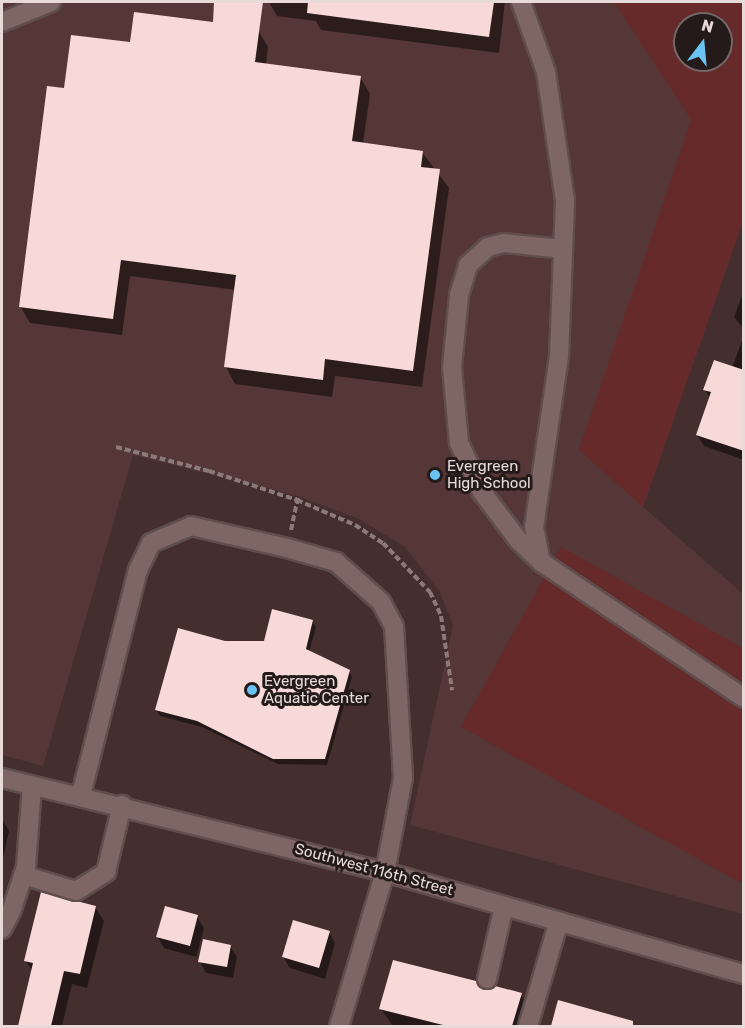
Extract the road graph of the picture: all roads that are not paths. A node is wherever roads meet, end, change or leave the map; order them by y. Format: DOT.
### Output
graph roads {
  1 [pos="51,2"];
  2 [pos="520,2"];
  3 [pos="2,22"];
  4 [pos="563,249"];
  5 [pos="541,562"];
  6 [pos="744,698"];
  7 [pos="2,778"];
  8 [pos="32,786"];
  9 [pos="81,795"];
  10 [pos="122,805"];
  11 [pos="385,872"];
  12 [pos="23,875"];
  13 [pos="504,906"];
  14 [pos="559,921"];
  15 [pos="2,929"];
  16 [pos="742,969"];
  17 [pos="487,979"];
  18 [pos="339,1026"];
  19 [pos="528,1026"];
  1 -- 3 [label="street"];
  2 -- 4 [label="street"];
  4 -- 5 [label="street"];
  4 -- 5 [label="street"];
  5 -- 6 [label="street"];
  7 -- 8 [label="street, Southwest 116th Street"];
  8 -- 9 [label="street, Southwest 116th Street"];
  8 -- 12 [label="street"];
  9 -- 10 [label="street, Southwest 116th Street"];
  9 -- 11 [label="street"];
  10 -- 11 [label="street, Southwest 116th Street"];
  10 -- 12 [label="street"];
  11 -- 13 [label="street, Southwest 116th Street"];
  11 -- 18 [label="street"];
  12 -- 15 [label="street"];
  13 -- 14 [label="street, Southwest 116th Street"];
  13 -- 17 [label="street"];
  14 -- 16 [label="street, Southwest 116th Street"];
  14 -- 19 [label="street"];
}
